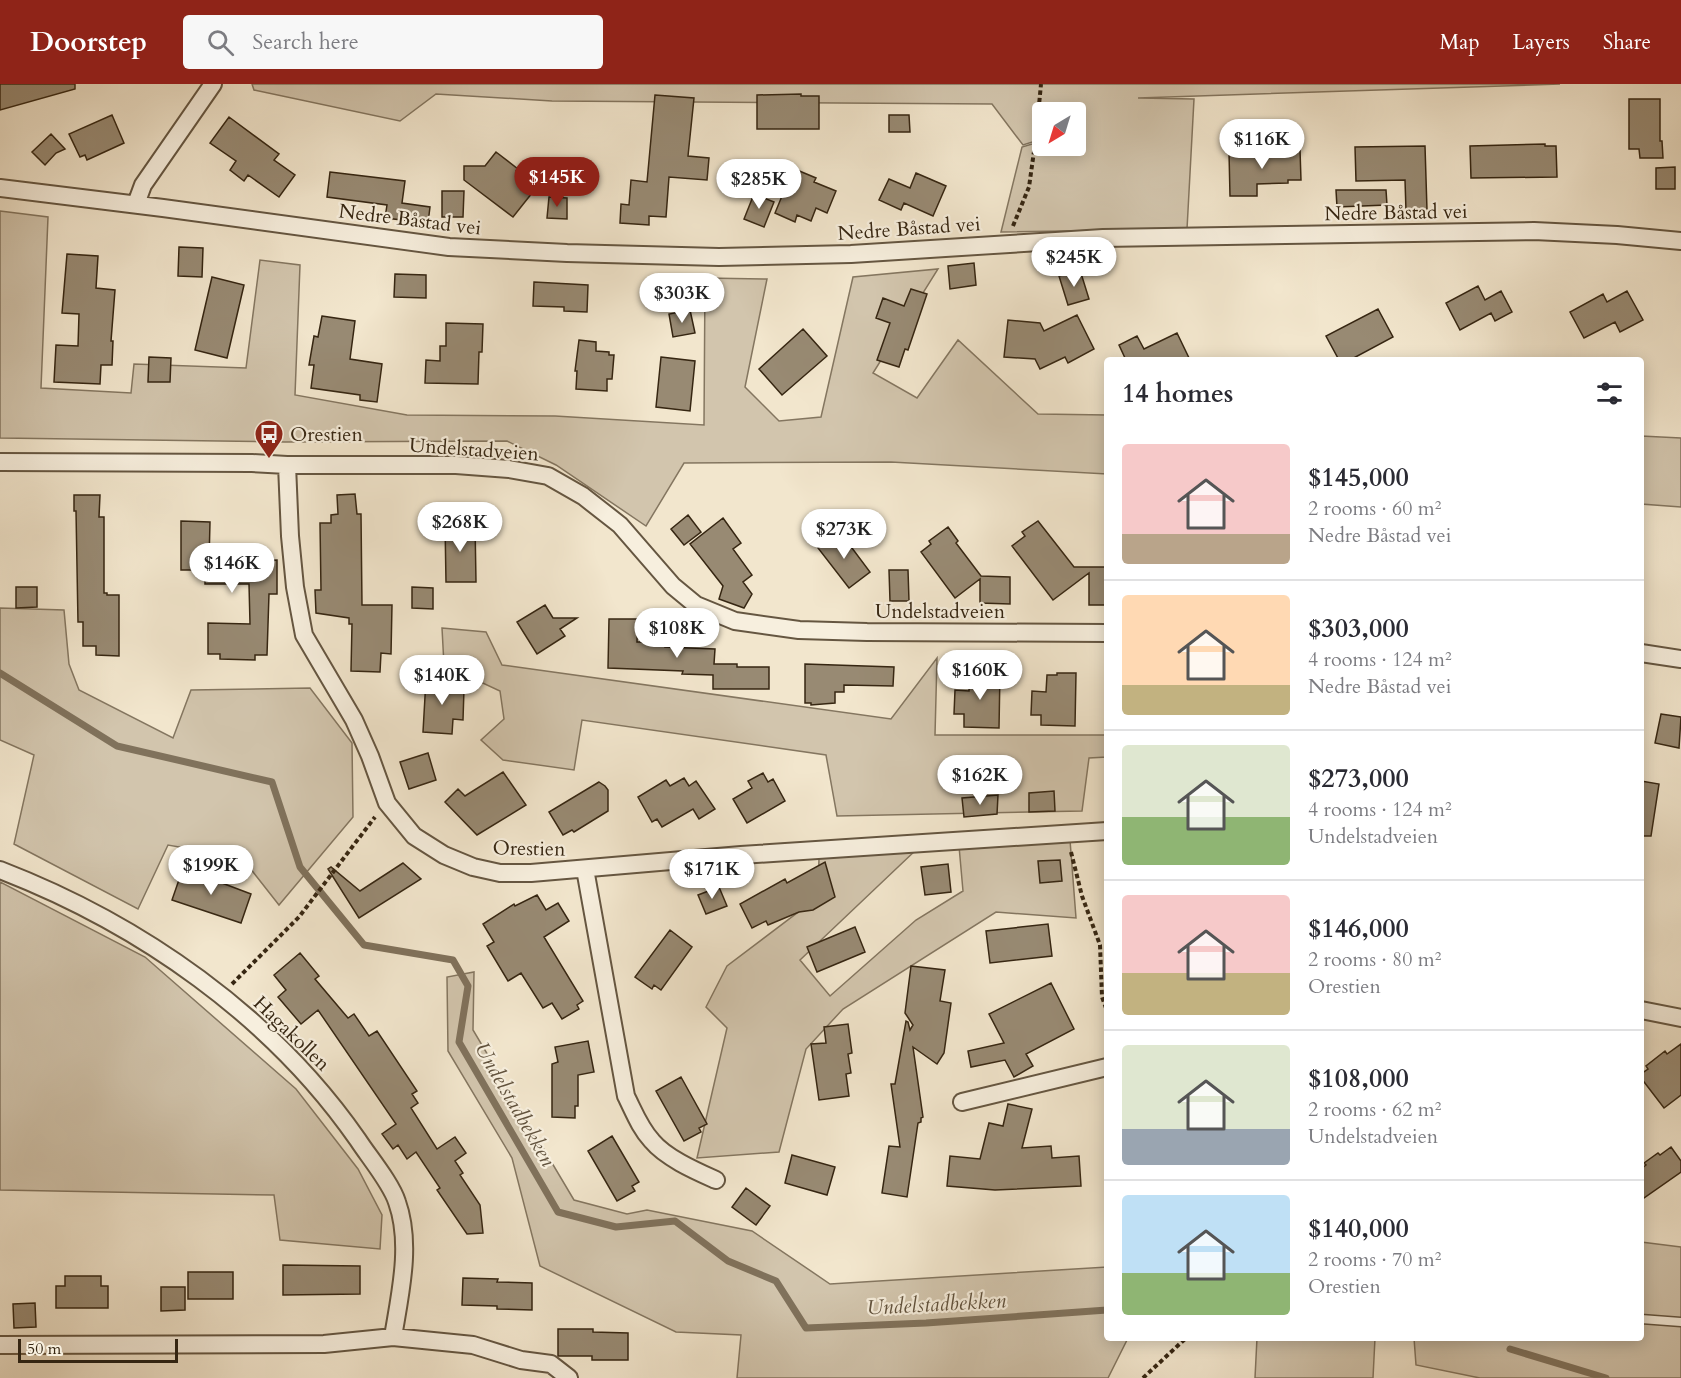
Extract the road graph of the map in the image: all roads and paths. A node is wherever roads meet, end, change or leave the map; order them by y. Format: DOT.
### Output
graph roads {
  1 [pos="213,84"];
  2 [pos="1041,84"];
  3 [pos="0,188"];
  4 [pos="136,204"];
  5 [pos="1681,241"];
  6 [pos="1005,243"];
  7 [pos="0,462"];
  8 [pos="287,465"];
  9 [pos="1104,633"];
  10 [pos="1644,653"];
  11 [pos="1681,659"];
  12 [pos="387,803"];
  13 [pos="1104,831"];
  14 [pos="1067,833"];
  15 [pos="585,869"];
  16 [pos="0,870"];
  17 [pos="220,995"];
  18 [pos="1104,1003"];
  19 [pos="1644,1011"];
  20 [pos="1681,1018"];
  21 [pos="1104,1068"];
  22 [pos="962,1102"];
  23 [pos="716,1179"];
  24 [pos="1644,1319"];
  25 [pos="1681,1322"];
  26 [pos="393,1337"];
  27 [pos="1183,1341"];
  28 [pos="0,1345"];
  29 [pos="569,1378"];
  30 [pos="1143,1378"];
  1 -- 4 [label="street"];
  2 -- 6 [label="path"];
  3 -- 4 [label="street, Nedre Båstad vei"];
  4 -- 6 [label="street, Nedre Båstad vei"];
  5 -- 6 [label="street, Nedre Båstad vei"];
  7 -- 8 [label="street, Undelstadveien"];
  8 -- 9 [label="street, Undelstadveien"];
  8 -- 12 [label="street, Orestien"];
  10 -- 11 [label="street"];
  12 -- 15 [label="street, Orestien"];
  12 -- 17 [label="path"];
  13 -- 14 [label="street, Orestien"];
  14 -- 15 [label="street, Orestien"];
  14 -- 18 [label="path"];
  15 -- 23 [label="street, Orestien"];
  16 -- 17 [label="street, Hagakollen"];
  17 -- 26 [label="street, Hagakollen"];
  19 -- 20 [label="street"];
  21 -- 22 [label="street"];
  24 -- 25 [label="lane"];
  26 -- 28 [label="street"];
  26 -- 29 [label="street"];
  27 -- 30 [label="path"];
}
